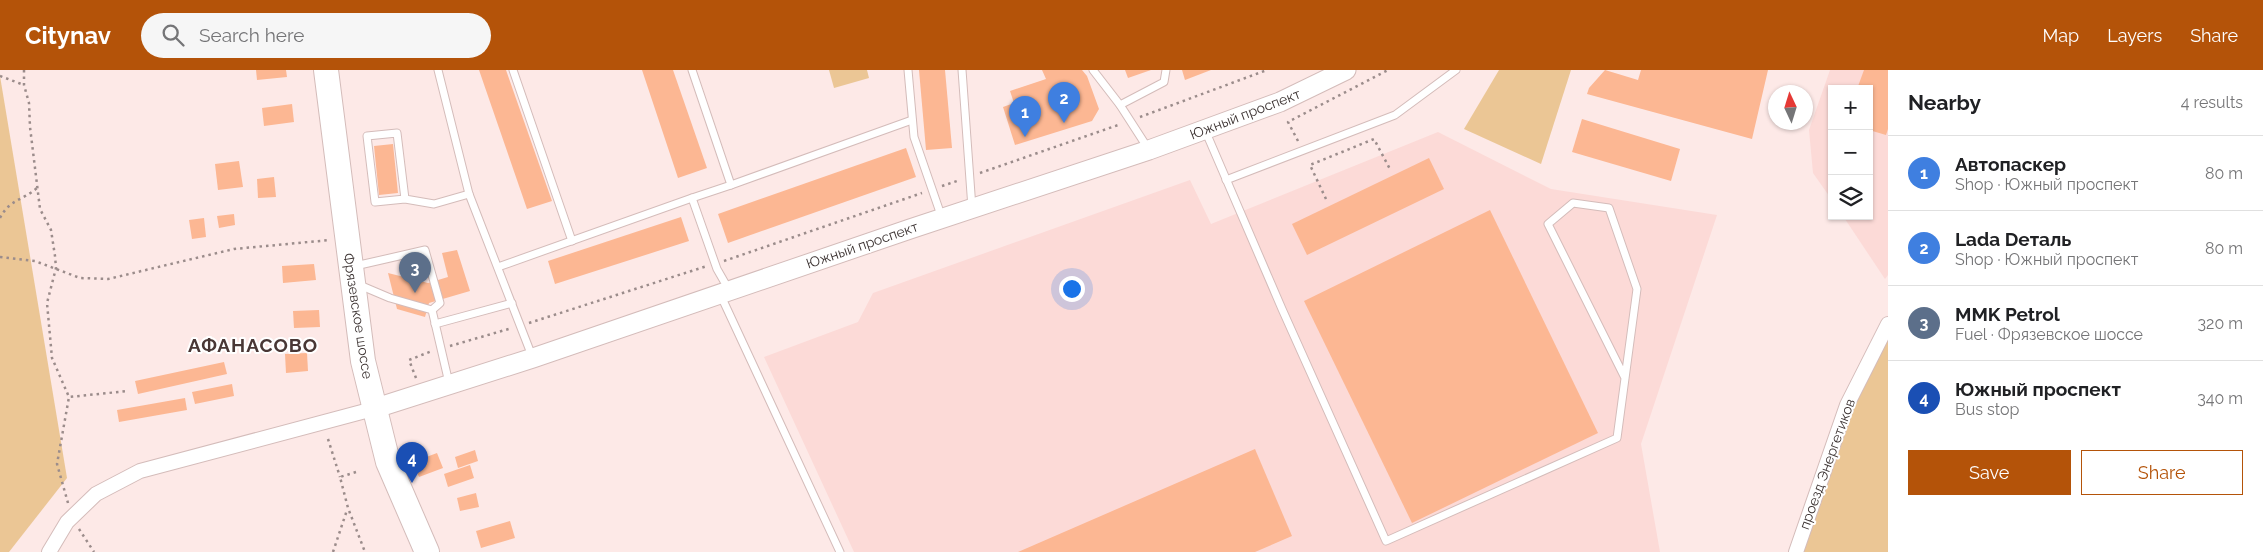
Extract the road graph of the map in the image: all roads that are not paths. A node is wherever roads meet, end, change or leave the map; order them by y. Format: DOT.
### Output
graph roads {
  1 [pos="326,70"];
  2 [pos="438,70"];
  3 [pos="513,70"];
  4 [pos="692,70"];
  5 [pos="908,70"];
  6 [pos="962,70"];
  7 [pos="1093,70"];
  8 [pos="1166,70"];
  9 [pos="1346,70"];
  10 [pos="1456,70"];
  11 [pos="1120,105"];
  12 [pos="912,120"];
  13 [pos="1205,130"];
  14 [pos="1149,150"];
  15 [pos="1226,180"];
  16 [pos="731,185"];
  17 [pos="469,194"];
  18 [pos="692,198"];
  19 [pos="405,199"];
  20 [pos="972,208"];
  21 [pos="942,218"];
  22 [pos="572,241"];
  23 [pos="498,267"];
  24 [pos="351,275"];
  25 [pos="724,292"];
  26 [pos="512,303"];
  27 [pos="432,310"];
  28 [pos="435,324"];
  29 [pos="1888,324"];
  30 [pos="533,358"];
  31 [pos="1625,378"];
  32 [pos="450,385"];
  33 [pos="374,409"];
  34 [pos="49,552"];
  35 [pos="427,552"];
  36 [pos="840,552"];
  37 [pos="1796,552"];
  1 -- 24 [label="highway, Фрязевское шоссе"];
  2 -- 17 [label="lane"];
  3 -- 22 [label="lane"];
  4 -- 16 [label="lane"];
  5 -- 12 [label="lane"];
  6 -- 20 [label="lane"];
  7 -- 11 [label="lane"];
  8 -- 11 [label="lane"];
  9 -- 13 [label="main road, Южный проспект"];
  10 -- 15 [label="lane"];
  11 -- 14 [label="lane"];
  12 -- 16 [label="lane"];
  12 -- 21 [label="lane"];
  13 -- 14 [label="main road, Южный проспект"];
  13 -- 15 [label="lane"];
  14 -- 20 [label="main road, Южный проспект"];
  15 -- 31 [label="lane"];
  16 -- 18 [label="lane"];
  17 -- 19 [label="lane"];
  17 -- 23 [label="lane"];
  18 -- 22 [label="lane"];
  18 -- 25 [label="lane"];
  19 -- 19 [label="lane"];
  20 -- 21 [label="main road, Южный проспект"];
  21 -- 25 [label="main road, Южный проспект"];
  22 -- 23 [label="lane"];
  23 -- 26 [label="lane"];
  24 -- 27 [label="lane"];
  24 -- 27 [label="lane"];
  24 -- 33 [label="highway, Фрязевское шоссе"];
  25 -- 30 [label="main road, Южный проспект"];
  25 -- 36 [label="lane"];
  26 -- 28 [label="lane"];
  26 -- 30 [label="lane"];
  27 -- 28 [label="lane"];
  28 -- 32 [label="lane"];
  29 -- 37 [label="street, проезд Энергетиков"];
  30 -- 32 [label="main road, Южный проспект"];
  31 -- 31 [label="lane"];
  32 -- 33 [label="main road, Южный проспект"];
  33 -- 34 [label="street"];
  33 -- 35 [label="highway, Фрязевское шоссе"];
}
